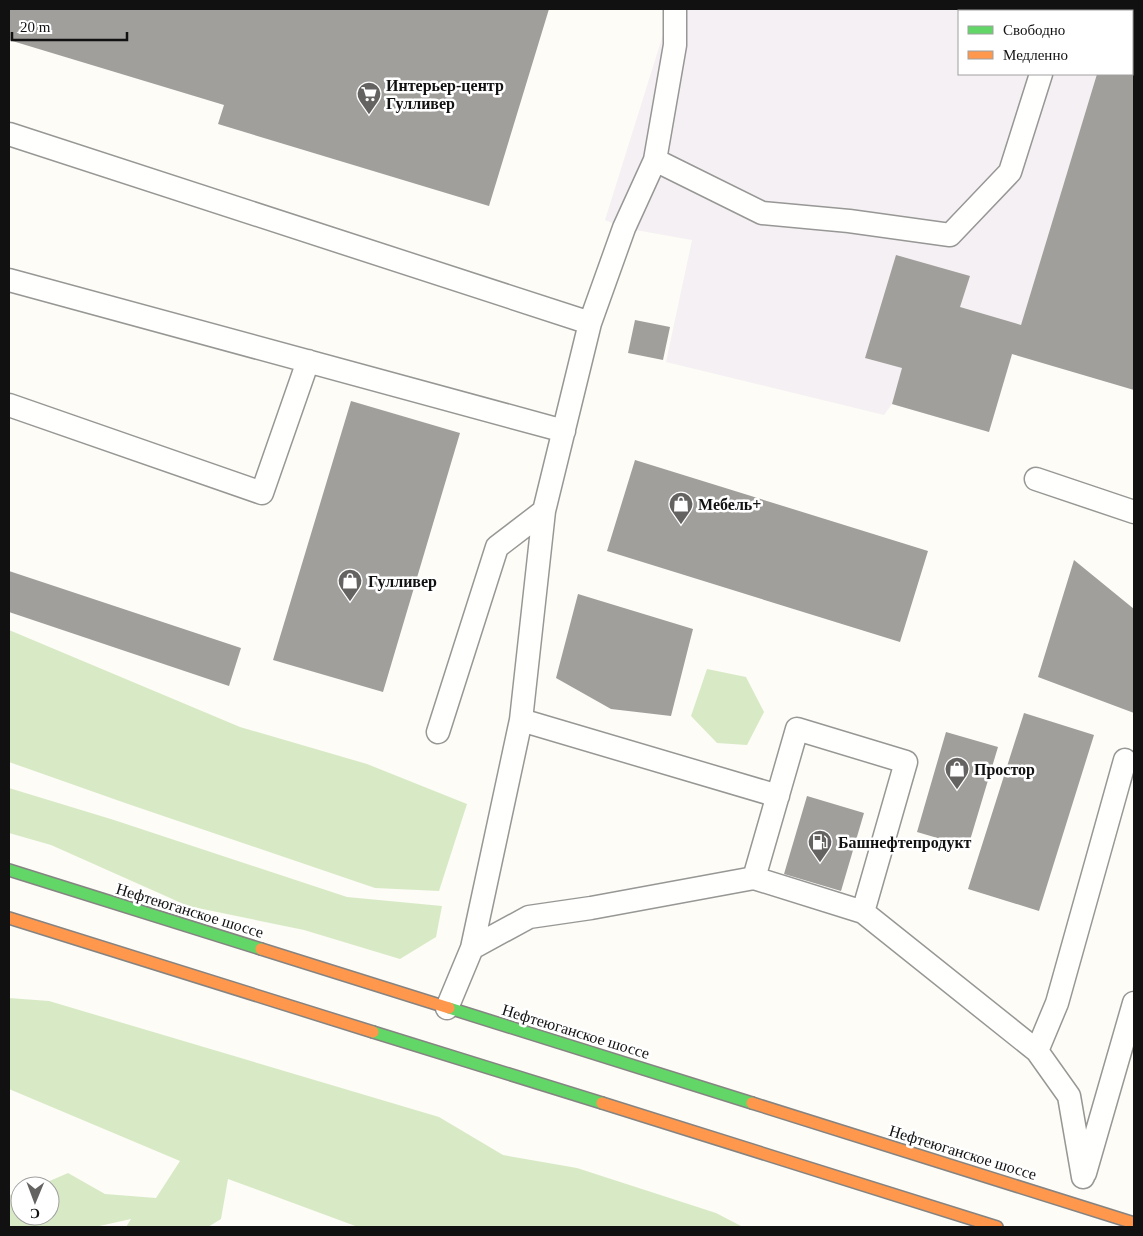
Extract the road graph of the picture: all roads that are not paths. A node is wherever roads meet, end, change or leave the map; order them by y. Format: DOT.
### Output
graph roads {
  1 [pos="675,9"];
  2 [pos="1041,75"];
  3 [pos="9,134"];
  4 [pos="655,160"];
  5 [pos="9,280"];
  6 [pos="590,323"];
  7 [pos="308,361"];
  8 [pos="9,405"];
  9 [pos="564,431"];
  10 [pos="1036,479"];
  11 [pos="544,511"];
  12 [pos="1134,512"];
  13 [pos="521,720"];
  14 [pos="438,732"];
  15 [pos="1125,760"];
  16 [pos="778,796"];
  17 [pos="9,870"];
  18 [pos="754,878"];
  19 [pos="863,912"];
  20 [pos="9,918"];
  21 [pos="472,948"];
  22 [pos="1134,1004"];
  23 [pos="447,1008"];
  24 [pos="1037,1051"];
  25 [pos="1083,1177"];
  26 [pos="1086,1208"];
  27 [pos="1134,1223"];
  28 [pos="997,1227"];
  1 -- 4 [label="lane"];
  2 -- 4 [label="lane"];
  3 -- 6 [label="lane"];
  4 -- 6 [label="lane"];
  5 -- 7 [label="lane"];
  6 -- 9 [label="lane"];
  7 -- 8 [label="lane"];
  7 -- 9 [label="lane"];
  9 -- 11 [label="lane"];
  10 -- 12 [label="lane"];
  11 -- 13 [label="lane"];
  11 -- 14 [label="lane"];
  13 -- 16 [label="lane"];
  13 -- 21 [label="lane"];
  15 -- 24 [label="lane"];
  16 -- 18 [label="lane"];
  16 -- 19 [label="lane"];
  17 -- 23 [label="main road, Нефтеюганское шоссе"];
  18 -- 19 [label="lane"];
  18 -- 21 [label="lane"];
  19 -- 24 [label="lane"];
  20 -- 28 [label="main road"];
  21 -- 23 [label="lane"];
  22 -- 25 [label="lane"];
  23 -- 26 [label="main road, Нефтеюганское шоссе"];
  24 -- 25 [label="lane"];
  25 -- 26 [label="lane"];
  26 -- 27 [label="main road, Нефтеюганское шоссе"];
}
